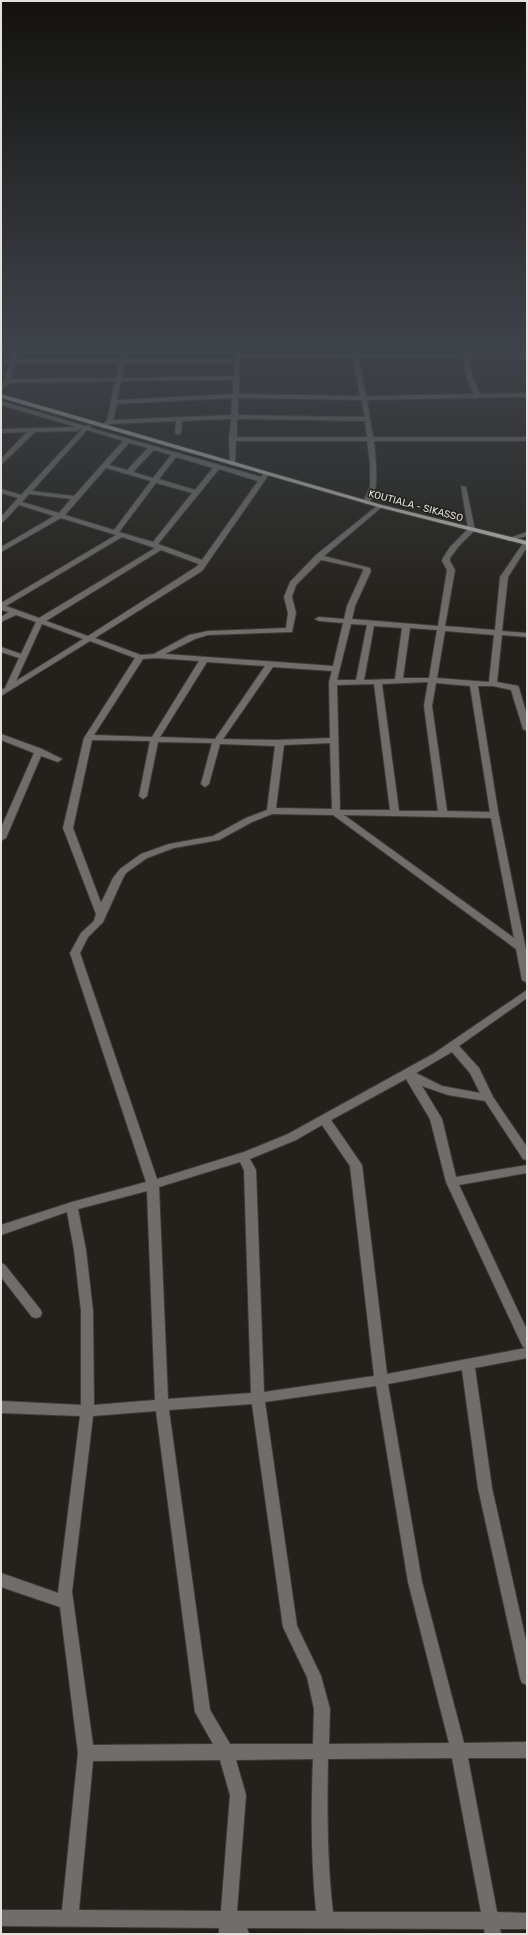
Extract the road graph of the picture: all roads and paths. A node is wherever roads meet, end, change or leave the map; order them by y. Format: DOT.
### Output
graph roads {
  1 [pos="25,438"];
  2 [pos="76,438"];
  3 [pos="118,438"];
  4 [pos="144,438"];
  5 [pos="232,440"];
  6 [pos="527,440"];
  7 [pos="127,441"];
  8 [pos="370,441"];
  9 [pos="152,448"];
  10 [pos="174,455"];
  11 [pos="1,463"];
  12 [pos="232,464"];
  13 [pos="105,466"];
  14 [pos="217,467"];
  15 [pos="129,472"];
  16 [pos="267,472"];
  17 [pos="155,479"];
  18 [pos="262,480"];
  19 [pos="463,487"];
  20 [pos="1,491"];
  21 [pos="196,492"];
  22 [pos="76,498"];
  23 [pos="19,500"];
  24 [pos="366,502"];
  25 [pos="1,506"];
  26 [pos="380,506"];
  27 [pos="61,515"];
  28 [pos="1,521"];
  29 [pos="472,530"];
  30 [pos="118,534"];
  31 [pos="527,534"];
  32 [pos="509,539"];
  33 [pos="527,543"];
  34 [pos="157,547"];
  35 [pos="1,550"];
  36 [pos="319,557"];
  37 [pos="202,563"];
  38 [pos="1,606"];
  39 [pos="15,612"];
  40 [pos="1,620"];
  41 [pos="319,620"];
  42 [pos="40,621"];
  43 [pos="347,622"];
  44 [pos="371,623"];
  45 [pos="406,626"];
  46 [pos="440,628"];
  47 [pos="498,632"];
  48 [pos="527,635"];
  49 [pos="88,638"];
  50 [pos="1,649"];
  51 [pos="156,656"];
  52 [pos="24,657"];
  53 [pos="140,657"];
  54 [pos="204,660"];
  55 [pos="270,665"];
  56 [pos="336,669"];
  57 [pos="432,680"];
  58 [pos="399,681"];
  59 [pos="359,682"];
  60 [pos="378,682"];
  61 [pos="334,683"];
  62 [pos="474,684"];
  63 [pos="493,684"];
  64 [pos="3,690"];
  65 [pos="527,729"];
  66 [pos="1,736"];
  67 [pos="89,737"];
  68 [pos="155,739"];
  69 [pos="335,740"];
  70 [pos="217,741"];
  71 [pos="280,743"];
  72 [pos="39,751"];
  73 [pos="58,759"];
  74 [pos="205,784"];
  75 [pos="143,796"];
  76 [pos="271,810"];
  77 [pos="337,812"];
  78 [pos="395,813"];
  79 [pos="443,814"];
  80 [pos="494,815"];
  81 [pos="1,838"];
  82 [pos="101,914"];
  83 [pos="520,947"];
  84 [pos="527,980"];
  85 [pos="527,993"];
  86 [pos="453,1046"];
  87 [pos="409,1074"];
  88 [pos="488,1098"];
  89 [pos="324,1119"];
  90 [pos="243,1156"];
  91 [pos="527,1156"];
  92 [pos="527,1169"];
  93 [pos="452,1182"];
  94 [pos="153,1185"];
  95 [pos="72,1206"];
  96 [pos="1,1230"];
  97 [pos="1,1268"];
  98 [pos="36,1313"];
  99 [pos="527,1343"];
  100 [pos="527,1353"];
  101 [pos="468,1365"];
  102 [pos="381,1380"];
  103 [pos="258,1398"];
  104 [pos="162,1405"];
  105 [pos="1,1407"];
  106 [pos="87,1411"];
  107 [pos="1,1580"];
  108 [pos="67,1603"];
  109 [pos="527,1678"];
  110 [pos="458,1750"];
  111 [pos="527,1750"];
  112 [pos="321,1751"];
  113 [pos="86,1752"];
  114 [pos="226,1752"];
  115 [pos="1,1918"];
  116 [pos="70,1918"];
  117 [pos="325,1919"];
  118 [pos="527,1921"];
  119 [pos="228,1926"];
  120 [pos="491,1927"];
  121 [pos="241,1934"];
  1 -- 11 [label="street"];
  2 -- 23 [label="street"];
  3 -- 7 [label="street"];
  4 -- 12 [label="main road, KOUTIALA - SIKASSO"];
  5 -- 8 [label="street"];
  5 -- 12 [label="street"];
  6 -- 8 [label="street"];
  7 -- 9 [label="street"];
  7 -- 13 [label="street"];
  8 -- 24 [label="street"];
  9 -- 10 [label="street"];
  9 -- 15 [label="street"];
  10 -- 14 [label="street"];
  10 -- 17 [label="street"];
  12 -- 16 [label="main road, KOUTIALA - SIKASSO"];
  13 -- 15 [label="street"];
  13 -- 22 [label="street"];
  14 -- 18 [label="street"];
  14 -- 21 [label="street"];
  15 -- 17 [label="street"];
  16 -- 18 [label="street"];
  16 -- 24 [label="main road, KOUTIALA - SIKASSO"];
  17 -- 21 [label="street"];
  17 -- 30 [label="street"];
  18 -- 37 [label="street"];
  19 -- 29 [label="street"];
  20 -- 23 [label="street"];
  21 -- 34 [label="street"];
  22 -- 23 [label="street"];
  22 -- 27 [label="street"];
  23 -- 25 [label="street"];
  23 -- 27 [label="street"];
  23 -- 28 [label="street"];
  24 -- 26 [label="main road, KOUTIALA - SIKASSO"];
  26 -- 29 [label="main road, KOUTIALA - SIKASSO"];
  26 -- 36 [label="street"];
  27 -- 30 [label="street"];
  27 -- 35 [label="street"];
  29 -- 32 [label="main road, KOUTIALA - SIKASSO"];
  29 -- 46 [label="street"];
  30 -- 34 [label="street"];
  30 -- 38 [label="street"];
  31 -- 32 [label="street"];
  32 -- 33 [label="main road, KOUTIALA - SIKASSO"];
  33 -- 47 [label="street"];
  34 -- 37 [label="street"];
  34 -- 42 [label="street"];
  36 -- 43 [label="street"];
  36 -- 51 [label="street"];
  37 -- 49 [label="street"];
  38 -- 39 [label="street"];
  39 -- 40 [label="street"];
  39 -- 42 [label="street"];
  41 -- 43 [label="street"];
  42 -- 49 [label="street"];
  42 -- 52 [label="street"];
  43 -- 44 [label="street"];
  43 -- 56 [label="street"];
  44 -- 45 [label="street"];
  44 -- 59 [label="street"];
  45 -- 46 [label="street"];
  45 -- 58 [label="street"];
  46 -- 47 [label="street"];
  46 -- 57 [label="street"];
  47 -- 48 [label="street"];
  47 -- 63 [label="street"];
  49 -- 53 [label="street"];
  49 -- 64 [label="street"];
  50 -- 52 [label="street"];
  51 -- 53 [label="street"];
  51 -- 54 [label="street"];
  52 -- 64 [label="street"];
  53 -- 67 [label="street"];
  54 -- 55 [label="street"];
  54 -- 68 [label="street"];
  55 -- 56 [label="street"];
  55 -- 70 [label="street"];
  56 -- 61 [label="street"];
  57 -- 58 [label="street"];
  57 -- 62 [label="street"];
  57 -- 79 [label="street"];
  58 -- 60 [label="street"];
  59 -- 60 [label="street"];
  59 -- 61 [label="street"];
  60 -- 78 [label="street"];
  61 -- 69 [label="street"];
  62 -- 63 [label="street"];
  62 -- 80 [label="street"];
  63 -- 65 [label="street"];
  66 -- 72 [label="street"];
  67 -- 68 [label="street"];
  67 -- 82 [label="street"];
  68 -- 70 [label="street"];
  68 -- 75 [label="street"];
  69 -- 71 [label="street"];
  69 -- 77 [label="street"];
  70 -- 71 [label="street"];
  70 -- 74 [label="street"];
  71 -- 76 [label="street"];
  72 -- 73 [label="street"];
  72 -- 81 [label="street"];
  76 -- 77 [label="street"];
  76 -- 82 [label="street"];
  77 -- 78 [label="street"];
  77 -- 83 [label="street"];
  78 -- 79 [label="street"];
  79 -- 80 [label="street"];
  80 -- 83 [label="street"];
  82 -- 94 [label="street"];
  83 -- 84 [label="street"];
  85 -- 86 [label="street"];
  86 -- 87 [label="street"];
  86 -- 88 [label="street"];
  87 -- 88 [label="street"];
  87 -- 89 [label="street"];
  87 -- 93 [label="street"];
  88 -- 91 [label="street"];
  89 -- 90 [label="street"];
  89 -- 102 [label="street"];
  90 -- 94 [label="street"];
  90 -- 103 [label="street"];
  92 -- 93 [label="street"];
  93 -- 99 [label="street"];
  94 -- 95 [label="street"];
  94 -- 104 [label="street"];
  95 -- 96 [label="street"];
  95 -- 106 [label="street"];
  97 -- 98 [label="street"];
  100 -- 101 [label="street"];
  101 -- 102 [label="street"];
  101 -- 109 [label="street"];
  102 -- 103 [label="street"];
  102 -- 110 [label="street"];
  103 -- 104 [label="street"];
  103 -- 112 [label="street"];
  104 -- 106 [label="street"];
  104 -- 114 [label="street"];
  105 -- 106 [label="street"];
  106 -- 108 [label="street"];
  107 -- 108 [label="street"];
  108 -- 113 [label="street"];
  110 -- 111 [label="street"];
  110 -- 112 [label="street"];
  110 -- 120 [label="street"];
  112 -- 114 [label="street"];
  112 -- 117 [label="street"];
  113 -- 114 [label="street"];
  113 -- 116 [label="street"];
  114 -- 119 [label="street"];
  115 -- 116 [label="street"];
  116 -- 119 [label="street"];
  117 -- 119 [label="street"];
  117 -- 120 [label="street"];
  118 -- 120 [label="street"];
  119 -- 121 [label="street"];
}
